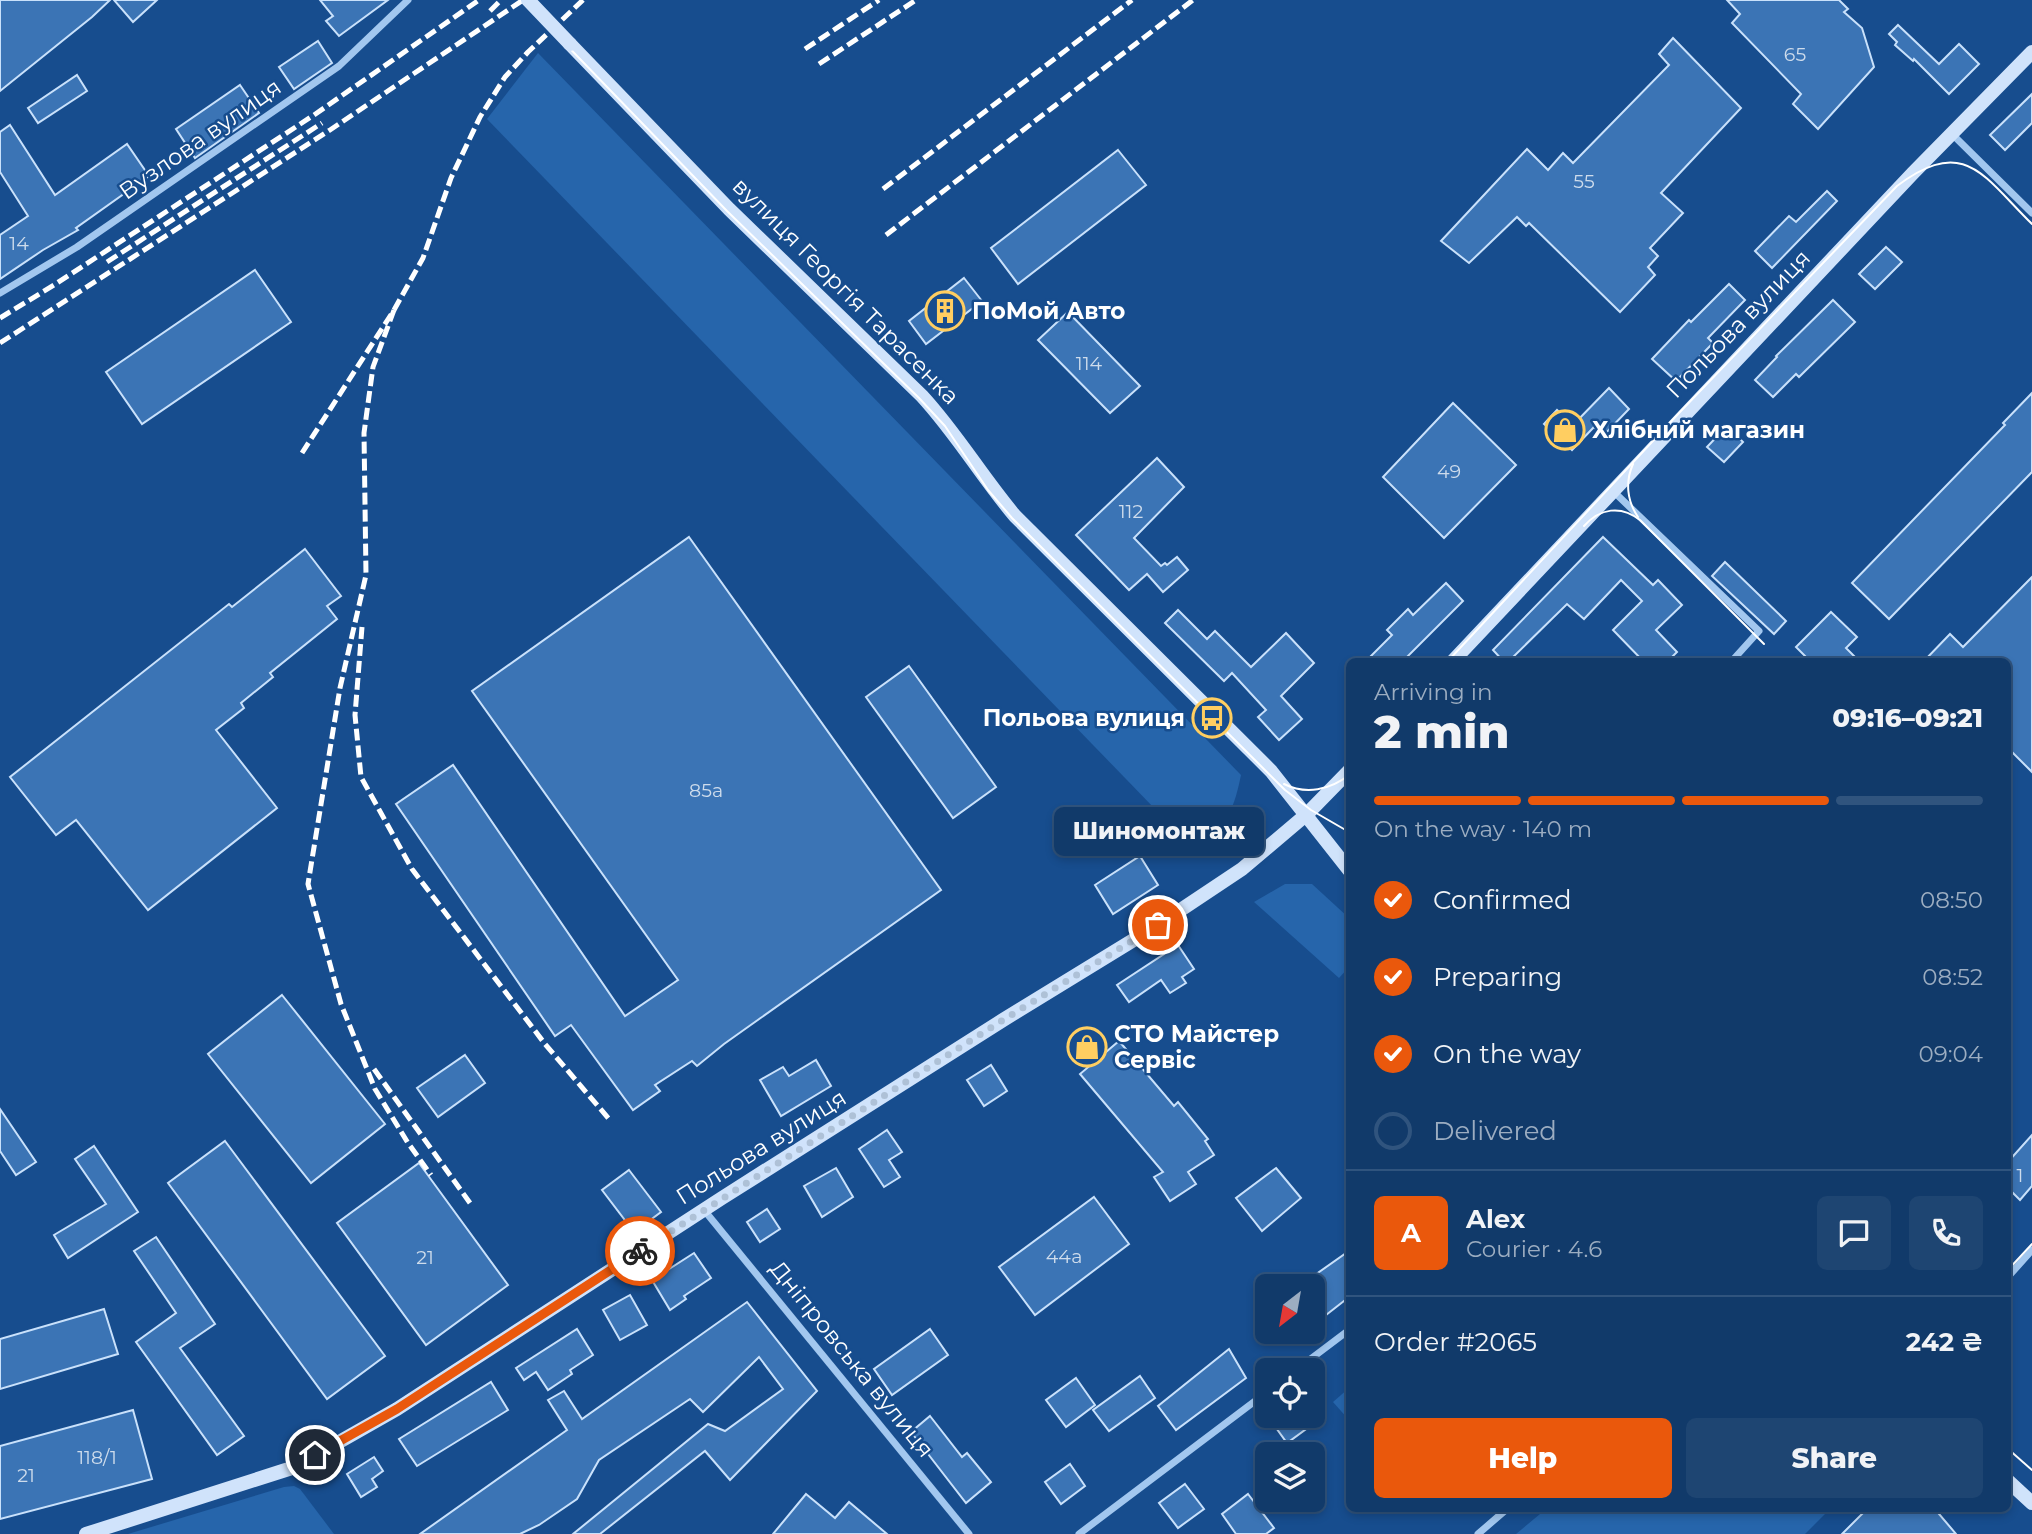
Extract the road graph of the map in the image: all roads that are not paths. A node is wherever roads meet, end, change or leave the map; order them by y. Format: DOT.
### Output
graph roads {
  1 [pos="408,0"];
  2 [pos="528,0"];
  3 [pos="2032,52"];
  4 [pos="1952,134"];
  5 [pos="2032,213"];
  6 [pos="0,293"];
  7 [pos="1612,490"];
  8 [pos="1456,658"];
  9 [pos="1735,658"];
  10 [pos="1346,774"];
  11 [pos="1307,814"];
  12 [pos="1346,866"];
  13 [pos="704,1210"];
  14 [pos="2032,1251"];
  15 [pos="2011,1274"];
  16 [pos="1346,1332"];
  17 [pos="1312,1358"];
  18 [pos="1255,1401"];
  19 [pos="2011,1484"];
  20 [pos="2032,1503"];
  21 [pos="1503,1512"];
  22 [pos="86,1534"];
  23 [pos="969,1534"];
  24 [pos="1079,1534"];
  25 [pos="1478,1534"];
  1 -- 6 [label="street, Вузлова вулиця"];
  2 -- 11 [label="main road, вулиця Георгія Тарасенка, bridge"];
  3 -- 4 [label="main road, Польова вулиця"];
  4 -- 5 [label="street"];
  4 -- 7 [label="main road, Польова вулиця"];
  7 -- 8 [label="main road, Польова вулиця"];
  7 -- 9 [label="street"];
  10 -- 11 [label="main road, Польова вулиця"];
  11 -- 12 [label="main road, вулиця Георгія Тарасенка"];
  11 -- 13 [label="main road, Польова вулиця"];
  13 -- 22 [label="main road, Польова вулиця"];
  13 -- 23 [label="street, Дніпровська вулиця"];
  14 -- 15 [label="street"];
  16 -- 17 [label="street"];
  18 -- 24 [label="street"];
  19 -- 20 [label="main road"];
  21 -- 25 [label="street"];
}
